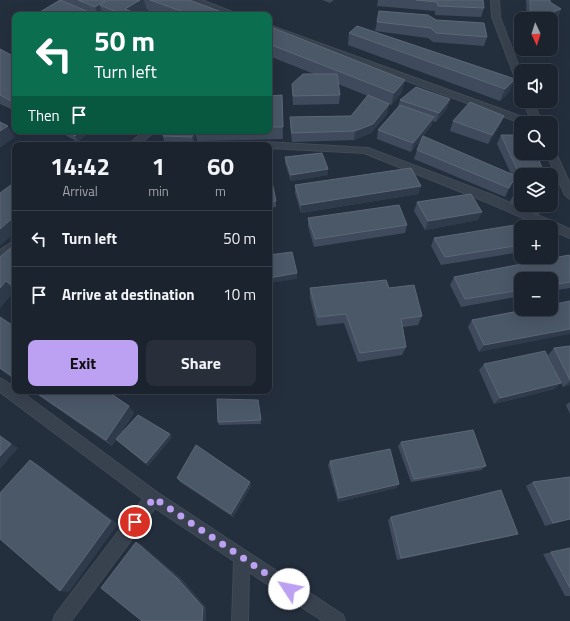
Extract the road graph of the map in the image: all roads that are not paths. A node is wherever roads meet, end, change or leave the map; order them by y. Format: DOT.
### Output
graph roads {
  1 [pos="195,0"];
  2 [pos="495,0"];
  3 [pos="228,12"];
  4 [pos="272,29"];
  5 [pos="514,65"];
  6 [pos="514,117"];
  7 [pos="146,134"];
  8 [pos="137,142"];
  9 [pos="272,145"];
  10 [pos="554,160"];
  11 [pos="570,195"];
  12 [pos="570,234"];
  13 [pos="12,247"];
  14 [pos="0,257"];
  15 [pos="0,384"];
  16 [pos="12,393"];
  17 [pos="14,394"];
  18 [pos="154,498"];
  19 [pos="242,557"];
  20 [pos="61,621"];
  21 [pos="240,621"];
  22 [pos="337,621"];
  1 -- 3 [label="street"];
  2 -- 5 [label="street"];
  4 -- 6 [label="street"];
  7 -- 8 [label="street"];
  9 -- 12 [label="street"];
  10 -- 11 [label="street"];
  13 -- 14 [label="street"];
  15 -- 16 [label="street"];
  17 -- 18 [label="street"];
  18 -- 19 [label="street"];
  18 -- 20 [label="street"];
  19 -- 21 [label="street"];
  19 -- 22 [label="street"];
}
